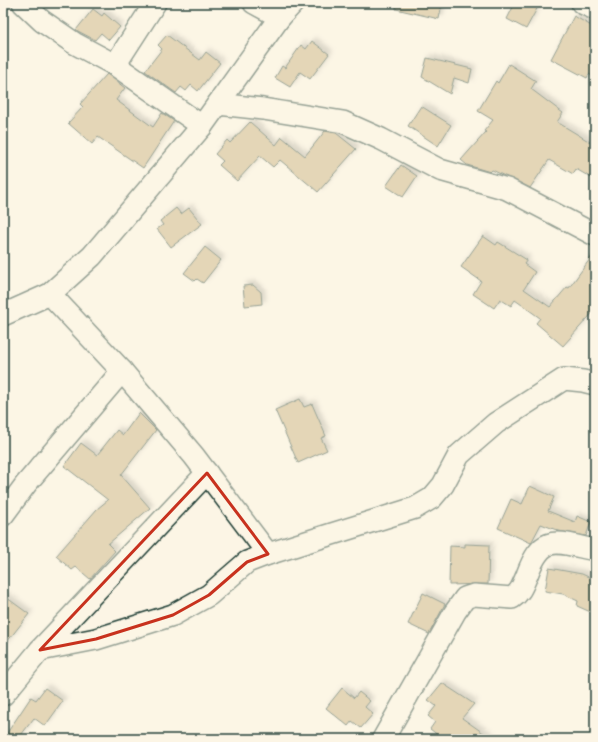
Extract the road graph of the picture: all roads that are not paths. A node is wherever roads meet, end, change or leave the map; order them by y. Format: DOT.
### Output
graph roads {
  1 [pos="23,3"];
  2 [pos="155,3"];
  3 [pos="254,3"];
  4 [pos="582,3"];
  5 [pos="595,9"];
  6 [pos="286,10"];
  7 [pos="114,65"];
  8 [pos="218,104"];
  9 [pos="202,126"];
  10 [pos="595,235"];
  11 [pos="50,294"];
  12 [pos="3,315"];
  13 [pos="122,371"];
  14 [pos="595,384"];
  15 [pos="207,473"];
  16 [pos="3,514"];
  17 [pos="595,550"];
  18 [pos="268,554"];
  19 [pos="40,650"];
  20 [pos="3,695"];
  21 [pos="383,739"];
  1 -- 7 [label="street"];
  2 -- 7 [label="street"];
  3 -- 6 [label="street"];
  4 -- 5 [label="street"];
  6 -- 8 [label="street"];
  7 -- 9 [label="street"];
  8 -- 9 [label="street"];
  8 -- 10 [label="street"];
  9 -- 11 [label="street"];
  11 -- 12 [label="street"];
  11 -- 13 [label="street"];
  13 -- 15 [label="street"];
  13 -- 16 [label="street"];
  14 -- 18 [label="street"];
  15 -- 18 [label="street"];
  15 -- 19 [label="street"];
  17 -- 21 [label="street"];
  18 -- 19 [label="street"];
  19 -- 20 [label="street"];
}
